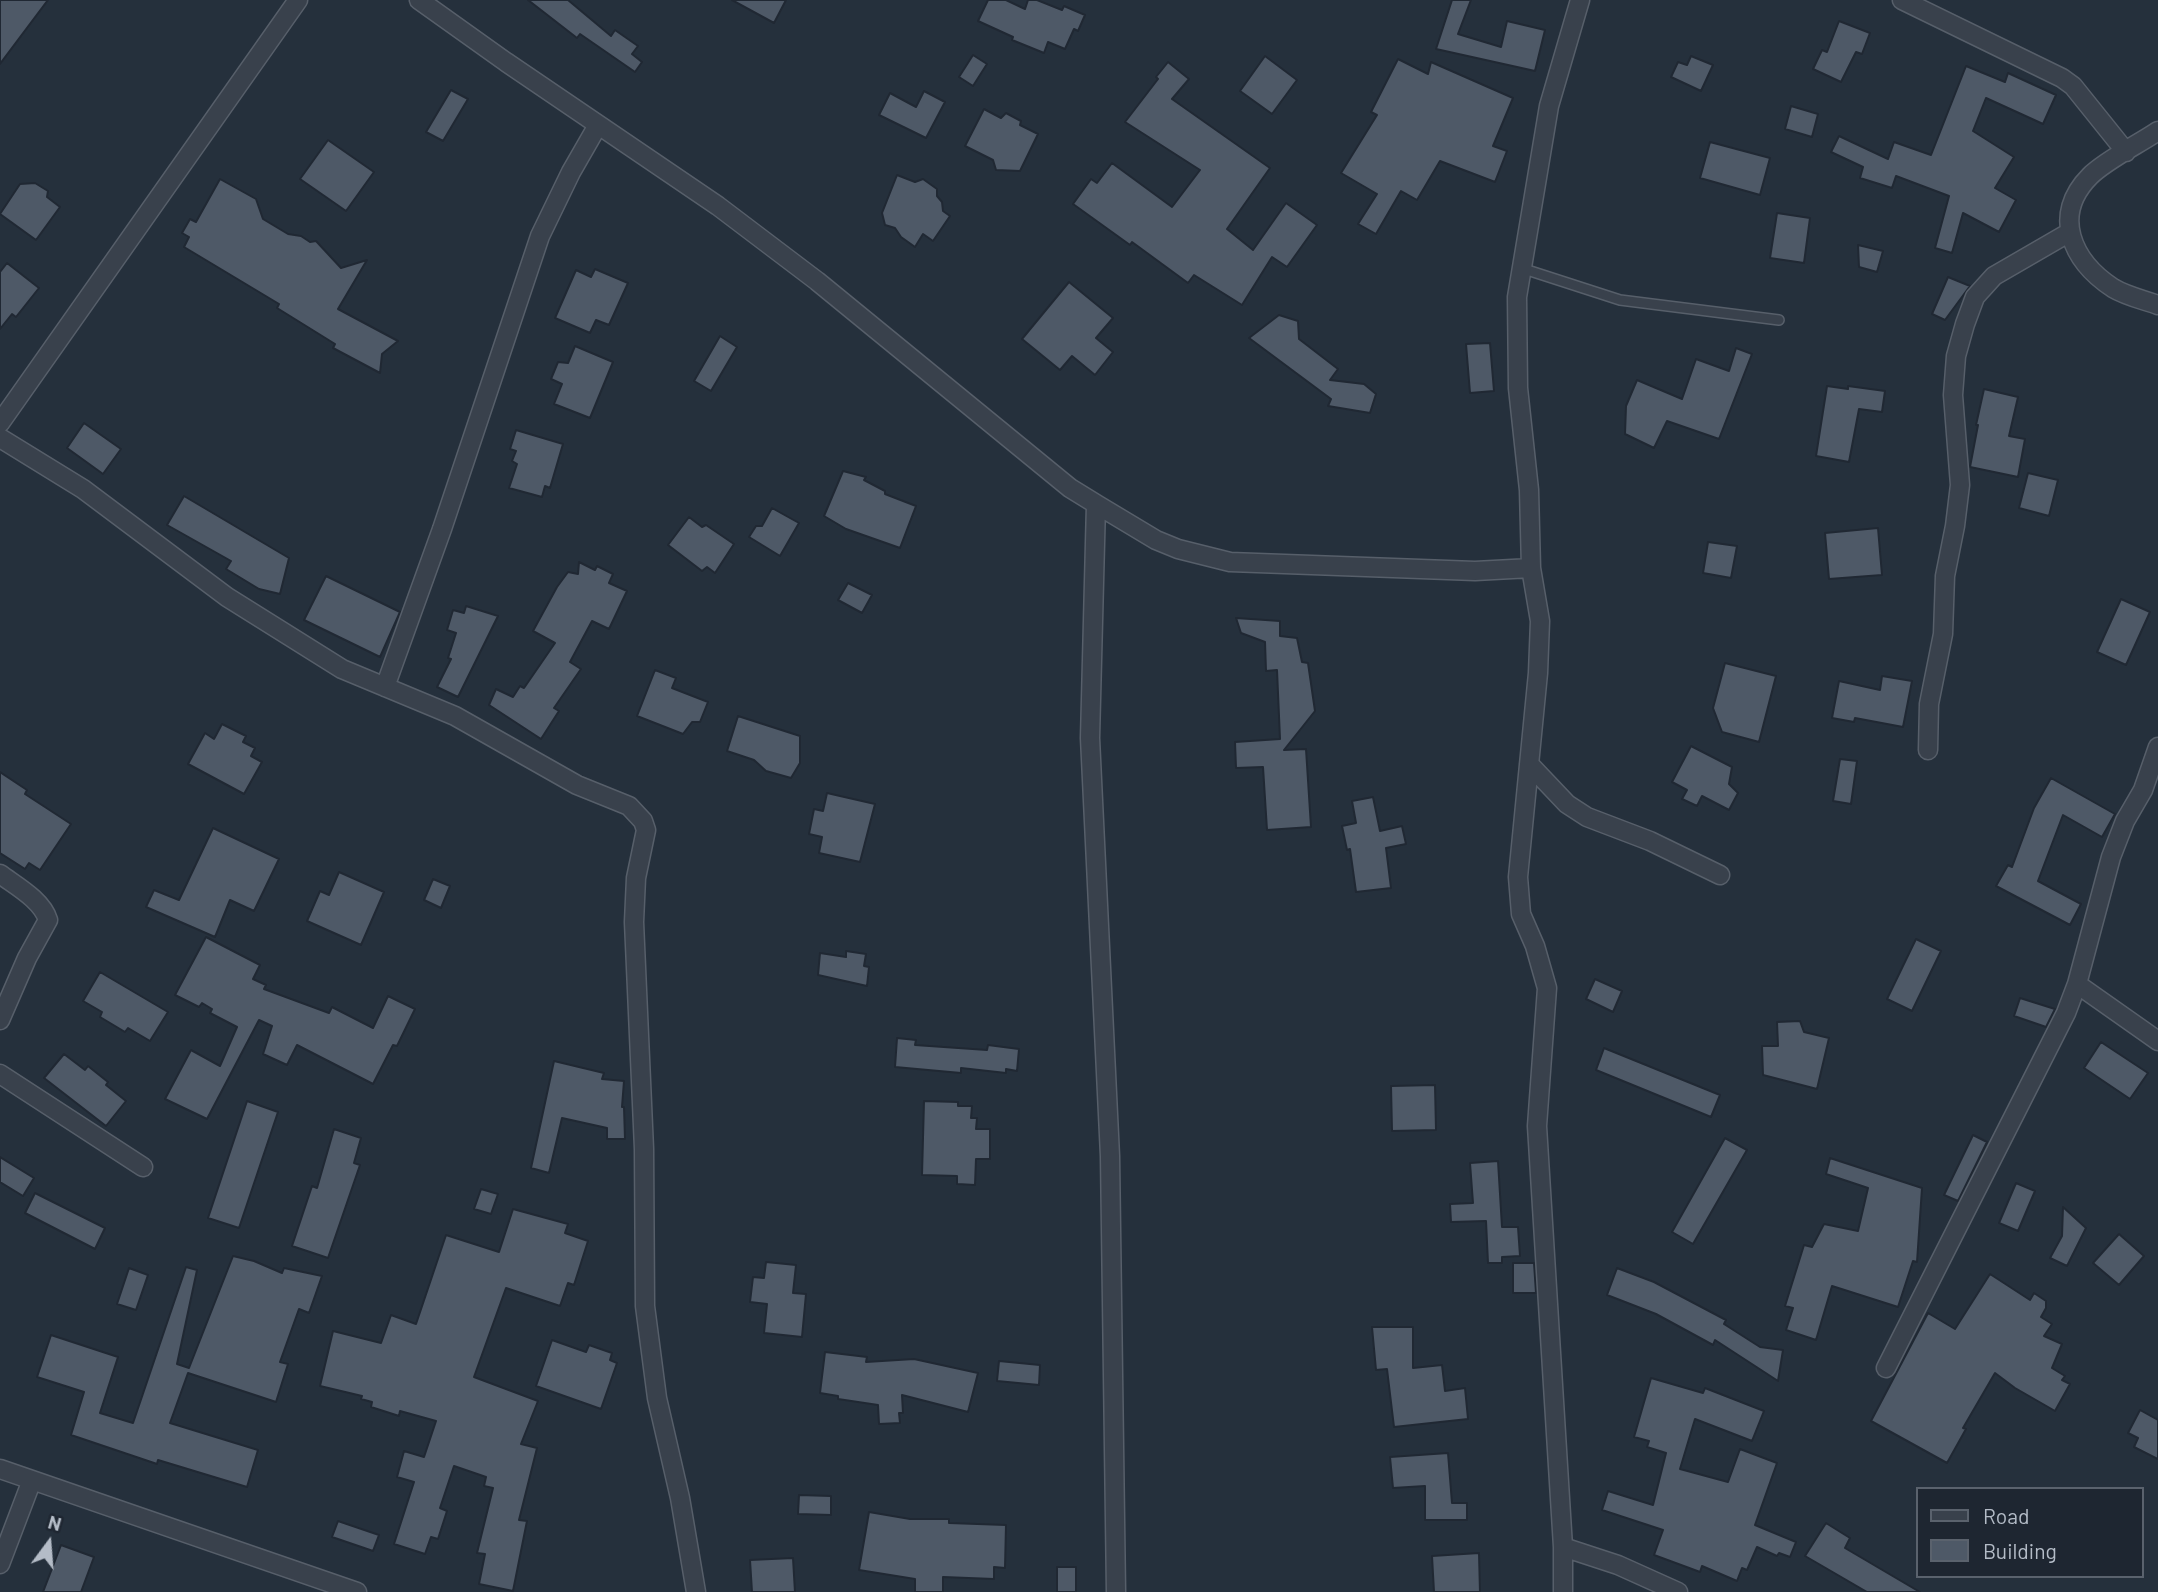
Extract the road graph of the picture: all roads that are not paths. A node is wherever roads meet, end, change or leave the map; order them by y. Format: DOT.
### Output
graph roads {
  1 [pos="298,0"];
  2 [pos="419,0"];
  3 [pos="1580,0"];
  4 [pos="1902,0"];
  5 [pos="598,125"];
  6 [pos="2158,131"];
  7 [pos="2126,152"];
  8 [pos="2070,232"];
  9 [pos="1521,268"];
  10 [pos="2158,305"];
  11 [pos="1779,320"];
  12 [pos="0,423"];
  13 [pos="0,438"];
  14 [pos="1096,504"];
  15 [pos="1531,568"];
  16 [pos="385,687"];
  17 [pos="2158,747"];
  18 [pos="1928,750"];
  19 [pos="1529,764"];
  20 [pos="0,874"];
  21 [pos="1720,875"];
  22 [pos="2077,984"];
  23 [pos="0,1020"];
  24 [pos="2158,1041"];
  25 [pos="0,1074"];
  26 [pos="144,1167"];
  27 [pos="1886,1368"];
  28 [pos="0,1469"];
  29 [pos="32,1480"];
  30 [pos="1563,1548"];
  31 [pos="0,1564"];
  32 [pos="357,1592"];
  33 [pos="696,1592"];
  34 [pos="1116,1592"];
  35 [pos="1563,1592"];
  36 [pos="1678,1592"];
  1 -- 12 [label="street"];
  2 -- 5 [label="street"];
  3 -- 9 [label="street"];
  4 -- 7 [label="street"];
  5 -- 14 [label="street"];
  5 -- 16 [label="street"];
  6 -- 7 [label="street"];
  7 -- 8 [label="street"];
  8 -- 10 [label="street"];
  8 -- 18 [label="street"];
  9 -- 11 [label="lane"];
  9 -- 15 [label="street"];
  13 -- 16 [label="street"];
  14 -- 15 [label="street"];
  14 -- 34 [label="street"];
  15 -- 19 [label="street"];
  16 -- 33 [label="street"];
  17 -- 22 [label="street"];
  19 -- 21 [label="street"];
  19 -- 30 [label="street"];
  20 -- 23 [label="street"];
  22 -- 24 [label="street"];
  22 -- 27 [label="street"];
  25 -- 26 [label="street"];
  28 -- 29 [label="street"];
  29 -- 31 [label="street"];
  29 -- 32 [label="street"];
  30 -- 35 [label="street"];
  30 -- 36 [label="street"];
}
